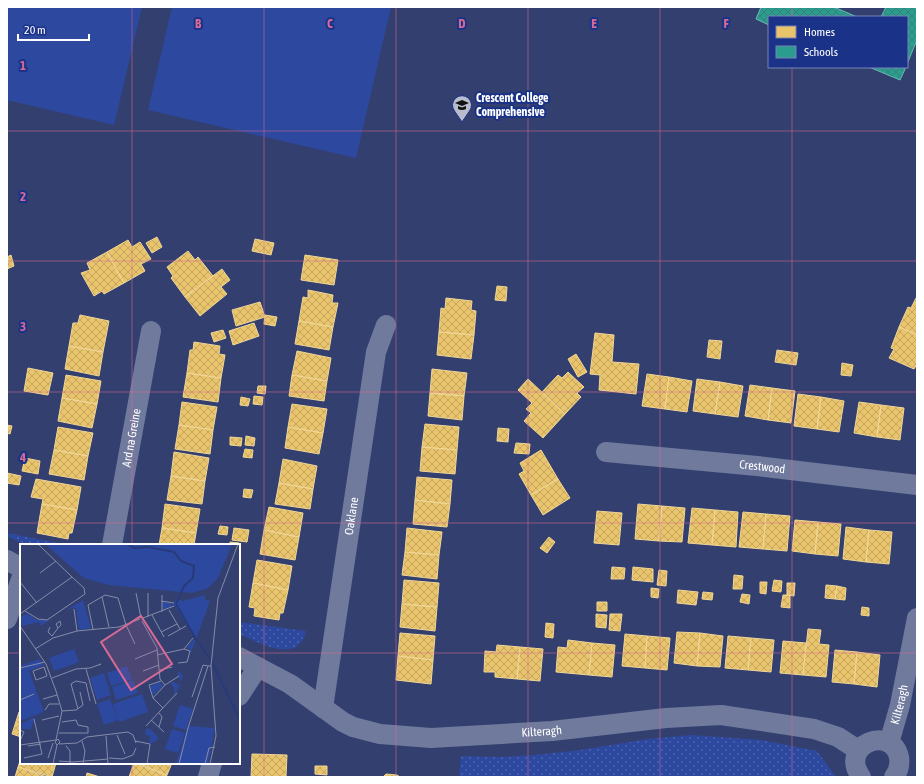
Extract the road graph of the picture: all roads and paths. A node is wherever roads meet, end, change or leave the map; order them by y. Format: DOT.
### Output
graph roads {
  1 [pos="386,326"];
  2 [pos="151,331"];
  3 [pos="606,452"];
  4 [pos="917,485"];
  5 [pos="112,544"];
  6 [pos="7,560"];
  7 [pos="20,567"];
  8 [pos="20,582"];
  9 [pos="917,618"];
  10 [pos="7,619"];
  11 [pos="240,657"];
  12 [pos="258,666"];
  13 [pos="240,694"];
  14 [pos="323,708"];
  15 [pos="889,743"];
  16 [pos="858,750"];
  17 [pos="212,764"];
  18 [pos="903,767"];
  19 [pos="208,777"];
  20 [pos="860,777"];
  1 -- 14 [label="street, Oaklane"];
  2 -- 5 [label="street, Ard na Greine"];
  3 -- 4 [label="street, Crestwood"];
  6 -- 7 [label="street"];
  8 -- 10 [label="street"];
  9 -- 15 [label="street, Kilteragh"];
  11 -- 12 [label="street, Kilteragh"];
  12 -- 13 [label="street"];
  12 -- 14 [label="street, Kilteragh"];
  14 -- 16 [label="street, Kilteragh"];
  15 -- 16 [label="street"];
  15 -- 18 [label="street"];
  16 -- 20 [label="street"];
  17 -- 19 [label="street"];
}
